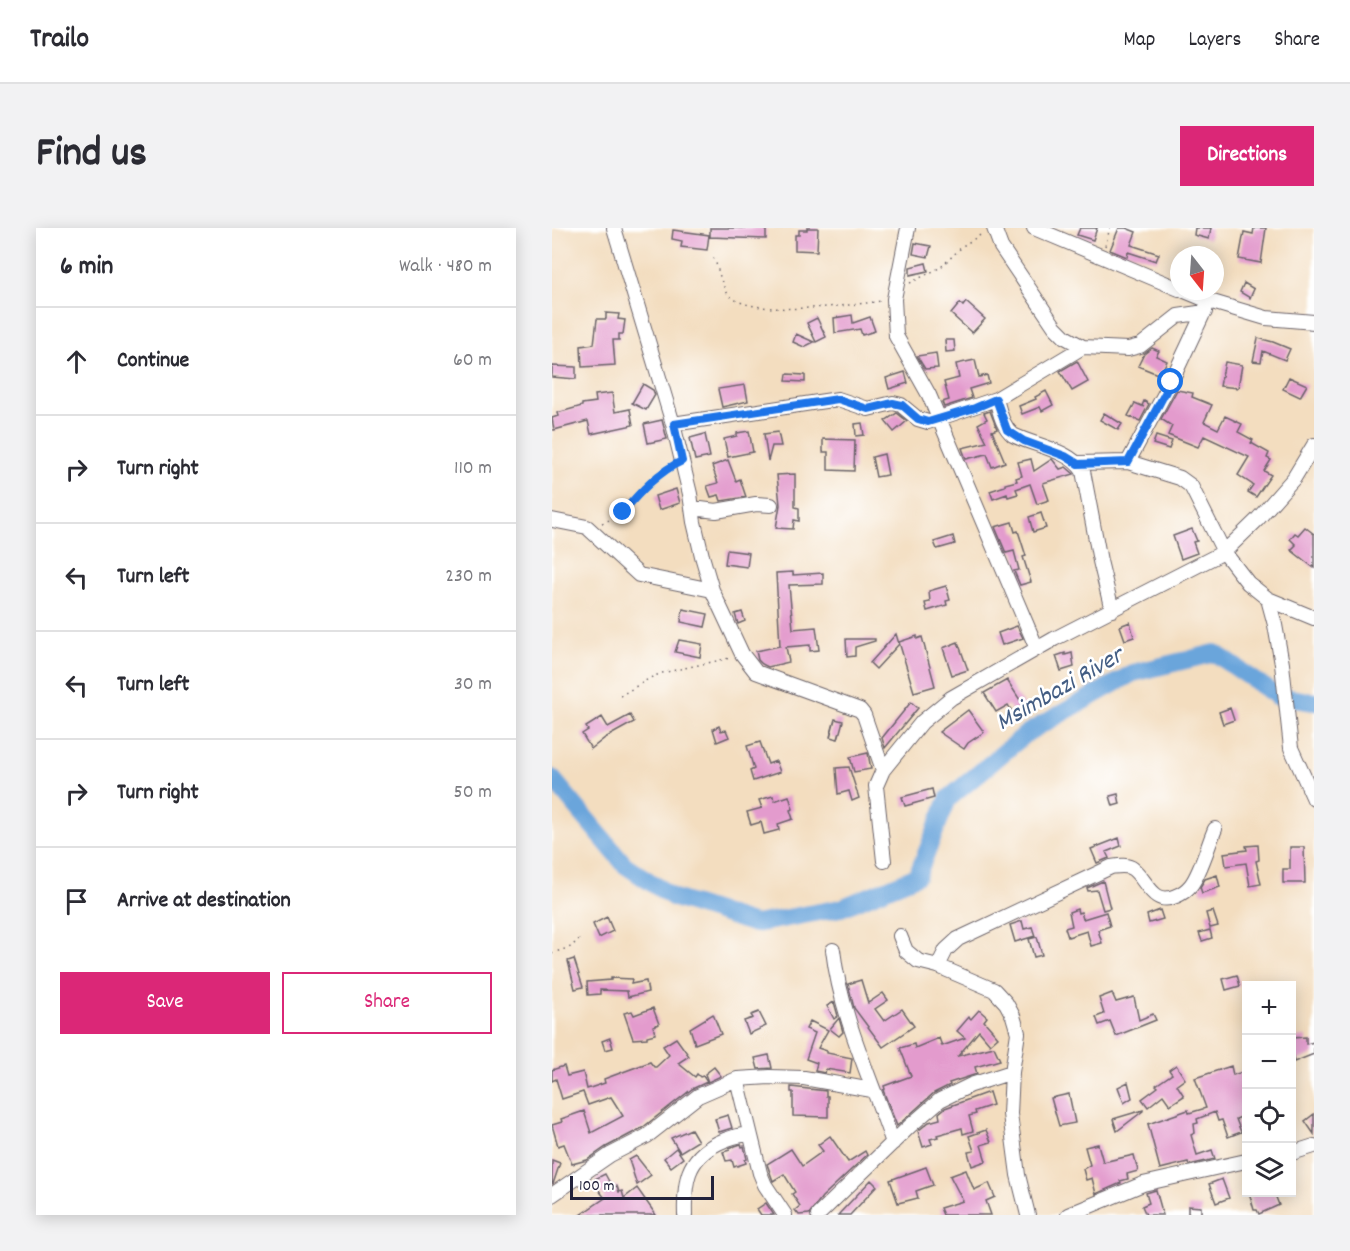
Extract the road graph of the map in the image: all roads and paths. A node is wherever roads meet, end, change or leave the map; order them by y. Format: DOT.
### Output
graph roads {
  1 [pos="614,228"];
  2 [pos="908,228"];
  3 [pos="1034,228"];
  4 [pos="1110,228"];
  5 [pos="994,229"];
  6 [pos="1101,255"];
  7 [pos="714,258"];
  8 [pos="1170,285"];
  9 [pos="895,295"];
  10 [pos="1198,300"];
  11 [pos="1207,306"];
  12 [pos="1314,322"];
  13 [pos="1083,347"];
  14 [pos="996,399"];
  15 [pos="940,418"];
  16 [pos="674,424"];
  17 [pos="1314,445"];
  18 [pos="682,461"];
  19 [pos="1128,462"];
  20 [pos="1078,464"];
  21 [pos="771,505"];
  22 [pos="693,508"];
  23 [pos="552,520"];
  24 [pos="586,527"];
  25 [pos="1224,552"];
  26 [pos="712,590"];
  27 [pos="1268,599"];
  28 [pos="1112,610"];
  29 [pos="1314,618"];
  30 [pos="1037,649"];
  31 [pos="742,654"];
  32 [pos="620,696"];
  33 [pos="883,770"];
  34 [pos="1314,799"];
  35 [pos="1215,829"];
  36 [pos="884,861"];
  37 [pos="900,936"];
  38 [pos="579,939"];
  39 [pos="833,950"];
  40 [pos="552,953"];
  41 [pos="938,966"];
  42 [pos="1012,1072"];
  43 [pos="737,1079"];
  44 [pos="872,1090"];
  45 [pos="750,1134"];
  46 [pos="893,1143"];
  47 [pos="1314,1146"];
  48 [pos="1296,1153"];
  49 [pos="1242,1162"];
  50 [pos="552,1195"];
  51 [pos="686,1215"];
  52 [pos="785,1215"];
  53 [pos="818,1215"];
  54 [pos="1028,1215"];
  55 [pos="1068,1215"];
  1 -- 16 [label="street"];
  2 -- 9 [label="street"];
  3 -- 6 [label="street"];
  4 -- 6 [label="path"];
  5 -- 9 [label="path"];
  5 -- 13 [label="street"];
  6 -- 8 [label="street"];
  7 -- 9 [label="path"];
  9 -- 15 [label="street"];
  10 -- 11 [label="street"];
  11 -- 12 [label="street"];
  11 -- 13 [label="street"];
  11 -- 19 [label="street"];
  13 -- 14 [label="street"];
  14 -- 15 [label="street"];
  14 -- 20 [label="street"];
  15 -- 16 [label="street"];
  15 -- 30 [label="street"];
  16 -- 18 [label="street"];
  17 -- 25 [label="street"];
  18 -- 22 [label="street"];
  18 -- 24 [label="path"];
  19 -- 20 [label="street"];
  19 -- 25 [label="street"];
  20 -- 28 [label="street"];
  21 -- 22 [label="street"];
  22 -- 26 [label="street"];
  23 -- 24 [label="street"];
  24 -- 26 [label="street"];
  25 -- 27 [label="street"];
  25 -- 28 [label="street"];
  26 -- 31 [label="street"];
  27 -- 29 [label="street"];
  27 -- 34 [label="street"];
  28 -- 30 [label="street"];
  30 -- 33 [label="street"];
  31 -- 32 [label="path"];
  31 -- 33 [label="street"];
  33 -- 36 [label="street"];
  35 -- 41 [label="street"];
  37 -- 41 [label="street"];
  38 -- 40 [label="path"];
  39 -- 44 [label="street"];
  41 -- 42 [label="street"];
  42 -- 46 [label="street"];
  42 -- 54 [label="street"];
  43 -- 44 [label="street"];
  43 -- 45 [label="street"];
  43 -- 50 [label="street"];
  44 -- 46 [label="street"];
  45 -- 51 [label="street"];
  45 -- 52 [label="street"];
  46 -- 53 [label="street"];
  47 -- 48 [label="street"];
  49 -- 55 [label="street"];
}
